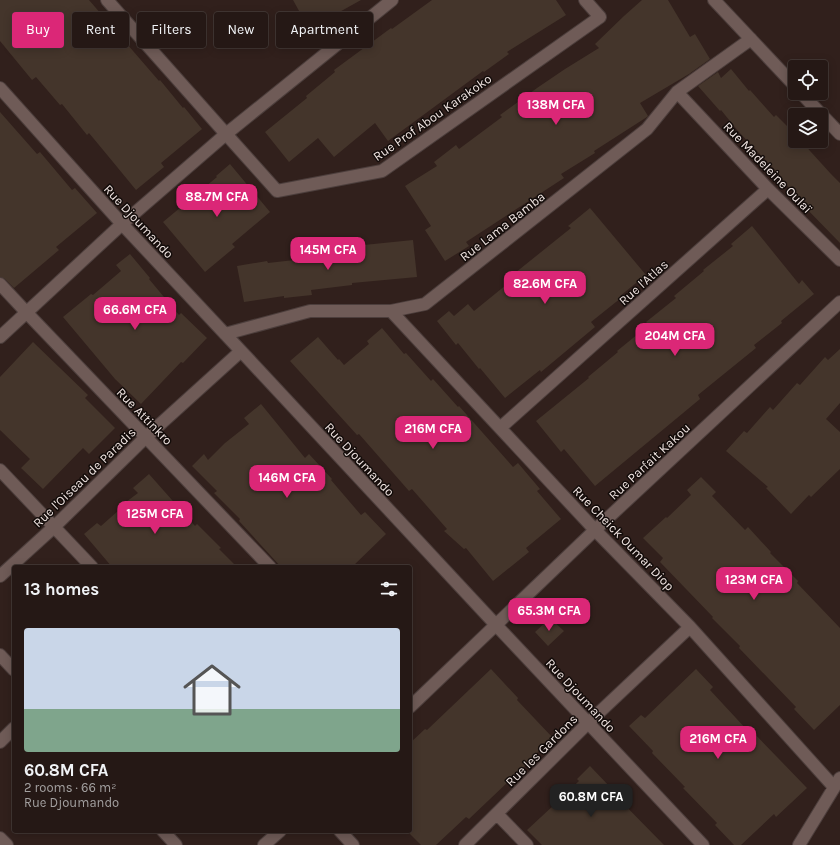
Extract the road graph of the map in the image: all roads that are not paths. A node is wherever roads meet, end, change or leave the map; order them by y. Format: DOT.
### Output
graph roads {
  1 [pos="392,0"];
  2 [pos="585,0"];
  3 [pos="714,0"];
  4 [pos="109,1"];
  5 [pos="751,39"];
  6 [pos="788,79"];
  7 [pos="0,88"];
  8 [pos="677,92"];
  9 [pos="808,100"];
  10 [pos="226,134"];
  11 [pos="840,134"];
  12 [pos="768,189"];
  13 [pos="122,224"];
  14 [pos="840,260"];
  15 [pos="0,284"];
  16 [pos="840,302"];
  17 [pos="391,311"];
  18 [pos="27,313"];
  19 [pos="225,334"];
  20 [pos="0,338"];
  21 [pos="241,351"];
  22 [pos="500,428"];
  23 [pos="146,436"];
  24 [pos="0,470"];
  25 [pos="54,527"];
  26 [pos="595,530"];
  27 [pos="12,565"];
  28 [pos="12,565"];
  29 [pos="90,565"];
  30 [pos="268,565"];
  31 [pos="0,576"];
  32 [pos="496,625"];
  33 [pos="690,627"];
  34 [pos="0,655"];
  35 [pos="12,668"];
  36 [pos="412,705"];
  37 [pos="588,723"];
  38 [pos="12,730"];
  39 [pos="0,742"];
  40 [pos="837,782"];
  41 [pos="497,814"];
  42 [pos="165,833"];
  43 [pos="278,833"];
  44 [pos="342,833"];
  45 [pos="0,838"];
  46 [pos="7,845"];
  47 [pos="176,845"];
  48 [pos="264,845"];
  49 [pos="354,845"];
  50 [pos="465,845"];
  51 [pos="527,845"];
  52 [pos="703,845"];
  53 [pos="799,845"];
  1 -- 10 [label="street"];
  2 -- 10 [label="street, Rue Prof Abou Karakoko"];
  3 -- 5 [label="street"];
  4 -- 10 [label="street, Rue Prof Abou Karakoko"];
  5 -- 6 [label="street"];
  5 -- 8 [label="street, Rue Lama Bamba"];
  7 -- 13 [label="street, Rue Djoumando"];
  8 -- 12 [label="street, Rue Madeleine Oulaï"];
  8 -- 17 [label="street, Rue Lama Bamba"];
  9 -- 11 [label="street"];
  10 -- 13 [label="street"];
  12 -- 14 [label="street, Rue Madeleine Oulaï"];
  12 -- 22 [label="street, Rue l'Atlas"];
  13 -- 18 [label="street"];
  13 -- 19 [label="street, Rue Djoumando"];
  15 -- 18 [label="street, Rue Attinkro"];
  16 -- 26 [label="street, Rue Parfait Kakou"];
  17 -- 19 [label="street, Rue Lama Bamba"];
  17 -- 22 [label="street, Rue Cheick Oumar Diop"];
  18 -- 20 [label="street"];
  18 -- 23 [label="street, Rue Attinkro"];
  19 -- 21 [label="street, Rue Djoumando"];
  21 -- 23 [label="street, Rue l'Oiseau de Paradis"];
  21 -- 32 [label="street, Rue Djoumando"];
  22 -- 26 [label="street, Rue Cheick Oumar Diop"];
  23 -- 25 [label="street, Rue l'Oiseau de Paradis"];
  23 -- 30 [label="street, Rue Attinkro"];
  24 -- 25 [label="street"];
  25 -- 28 [label="street, Rue l'Oiseau de Paradis"];
  25 -- 29 [label="street"];
  26 -- 32 [label="street, Rue Parfait Kakou"];
  26 -- 33 [label="street, Rue Cheick Oumar Diop"];
  27 -- 31 [label="street, Rue l'Oiseau de Paradis"];
  32 -- 36 [label="street, Rue Parfait Kakou"];
  32 -- 37 [label="street, Rue Djoumando"];
  33 -- 37 [label="street, Rue les Gardons"];
  33 -- 40 [label="street, Rue Cheick Oumar Diop"];
  34 -- 35 [label="street"];
  37 -- 41 [label="street, Rue les Gardons"];
  37 -- 52 [label="street, Rue Djoumando"];
  38 -- 39 [label="street"];
  40 -- 53 [label="street"];
  41 -- 50 [label="street, Rue les Gardons"];
  41 -- 51 [label="street"];
  42 -- 47 [label="street"];
  43 -- 48 [label="street"];
  44 -- 49 [label="street"];
  45 -- 46 [label="street"];
}
